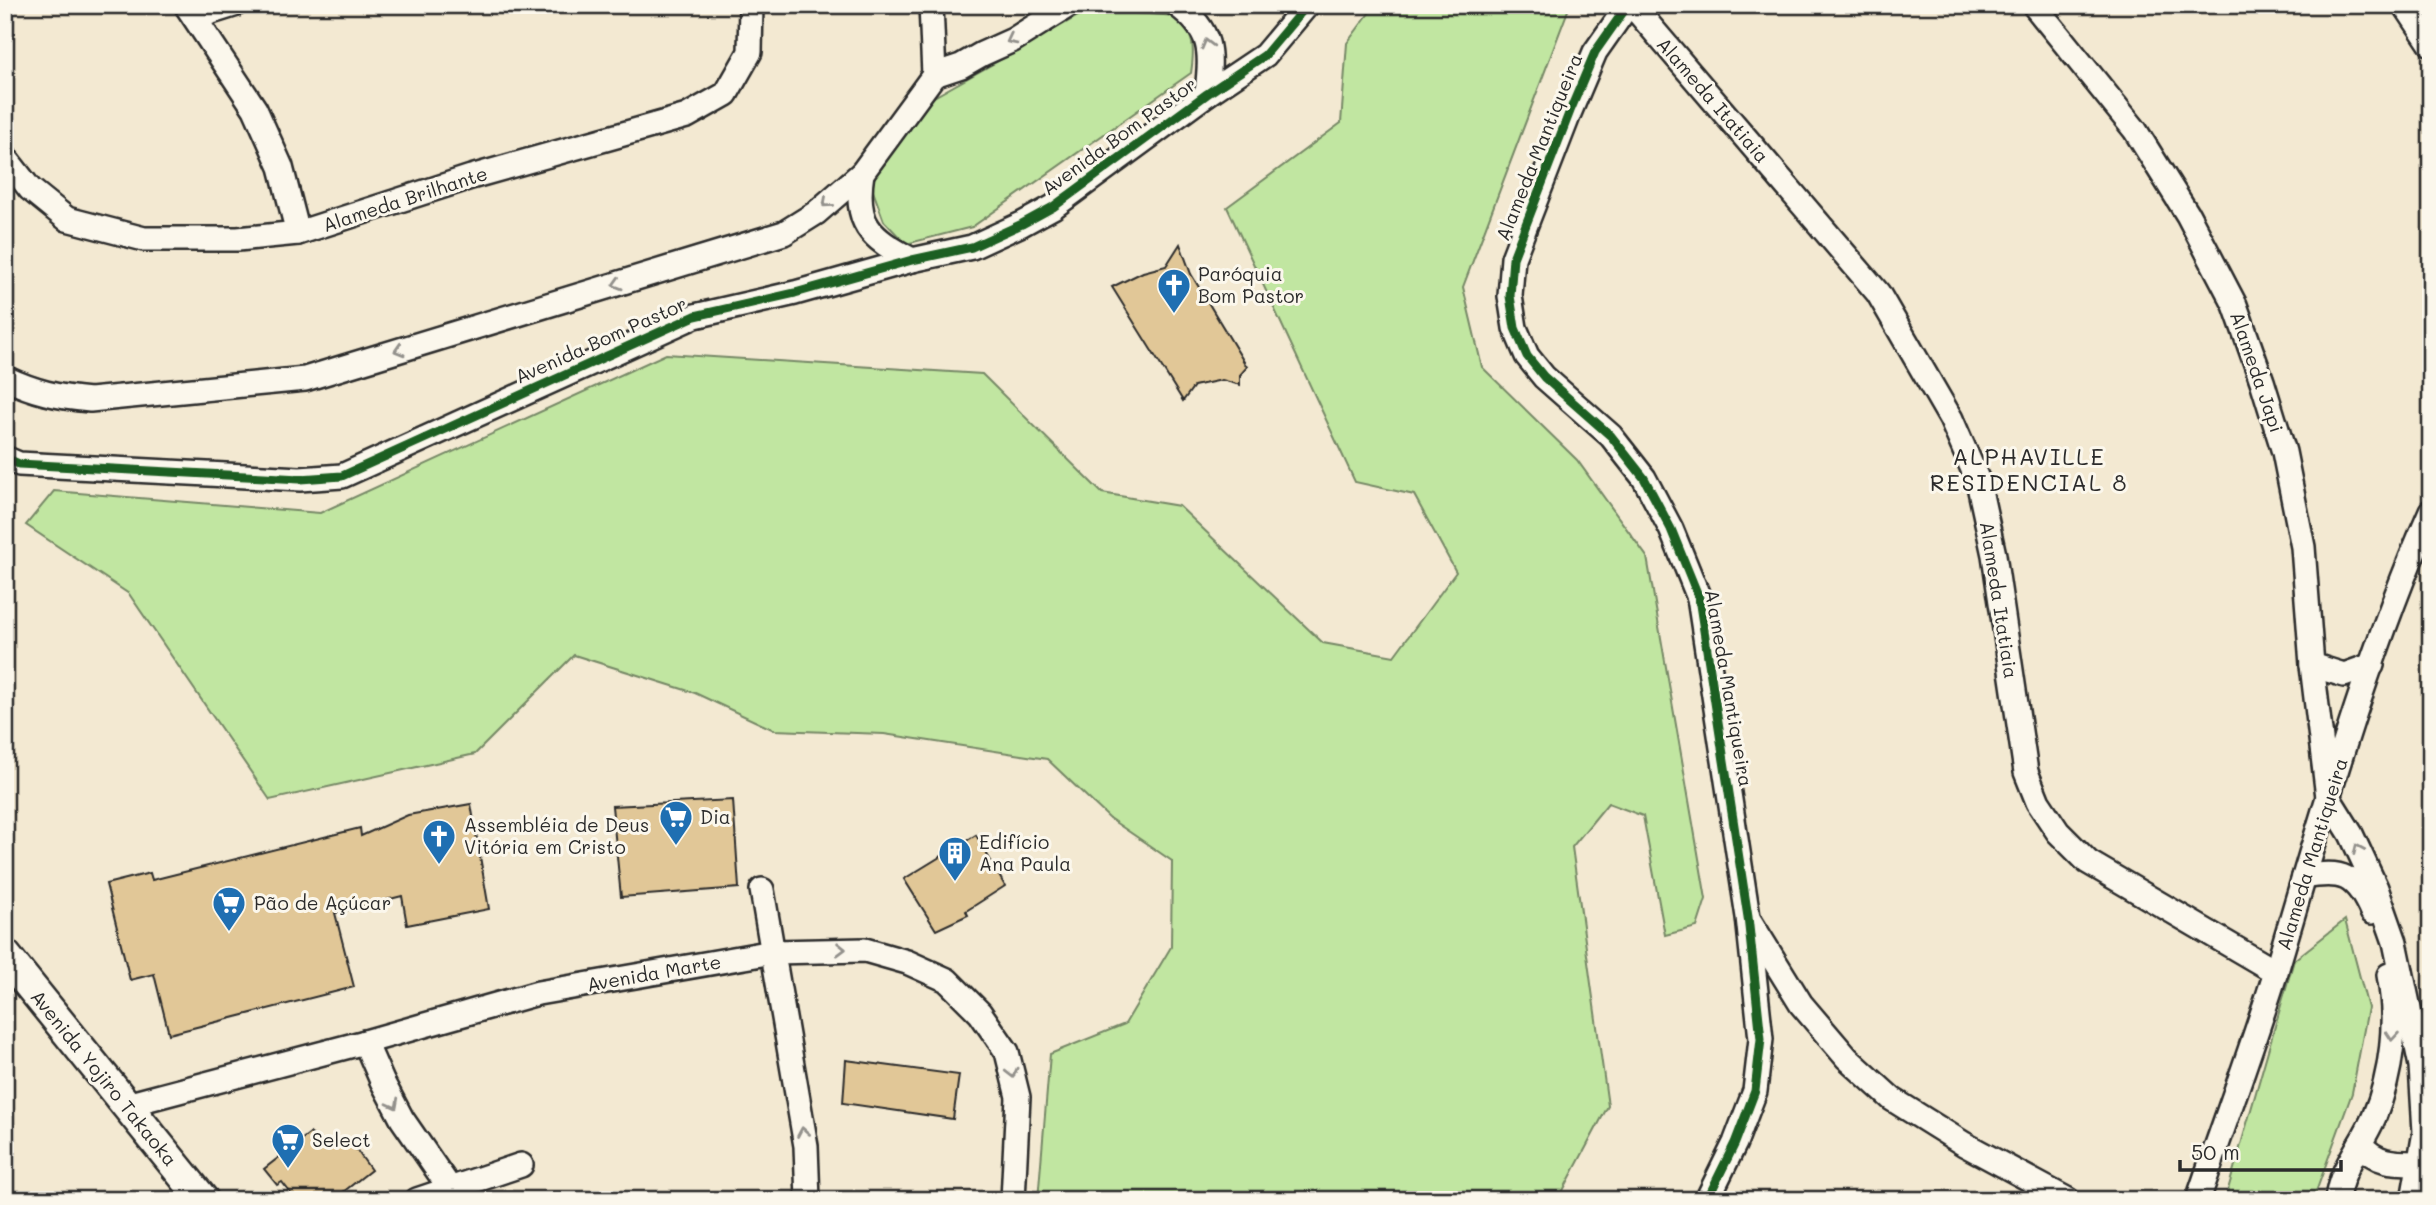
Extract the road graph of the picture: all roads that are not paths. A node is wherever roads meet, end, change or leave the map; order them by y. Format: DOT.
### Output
graph roads {
  1 [pos="234,5"];
  2 [pos="751,5"];
  3 [pos="931,5"];
  4 [pos="1069,5"];
  5 [pos="1177,5"];
  6 [pos="1307,5"];
  7 [pos="1630,5"];
  8 [pos="2034,5"];
  9 [pos="2405,5"];
  10 [pos="191,11"];
  11 [pos="2431,44"];
  12 [pos="934,75"];
  13 [pos="1207,94"];
  14 [pos="5,157"];
  15 [pos="862,173"];
  16 [pos="298,233"];
  17 [pos="912,260"];
  18 [pos="5,378"];
  19 [pos="5,458"];
  20 [pos="2431,510"];
  21 [pos="2312,665"];
  22 [pos="2372,665"];
  23 [pos="2328,797"];
  24 [pos="2304,877"];
  25 [pos="762,890"];
  26 [pos="1748,917"];
  27 [pos="773,952"];
  28 [pos="5,956"];
  29 [pos="2276,972"];
  30 [pos="365,1042"];
  31 [pos="126,1105"];
  32 [pos="2360,1144"];
  33 [pos="2419,1163"];
  34 [pos="521,1165"];
  35 [pos="454,1194"];
  36 [pos="203,1200"];
  37 [pos="417,1200"];
  38 [pos="808,1200"];
  39 [pos="1013,1200"];
  40 [pos="1707,1200"];
  41 [pos="2068,1200"];
  42 [pos="2198,1200"];
  43 [pos="2337,1200"];
  44 [pos="2413,1200"];
  1 -- 10 [label="street"];
  2 -- 16 [label="street, Alameda Brilhante"];
  3 -- 12 [label="street"];
  4 -- 12 [label="street, one-way"];
  13 -- 5 [label="street, one-way"];
  6 -- 13 [label="street, Avenida Bom Pastor"];
  7 -- 26 [label="street, Alameda Mantiqueira"];
  7 -- 29 [label="street, Alameda Itatiaia"];
  8 -- 21 [label="street, Alameda Japi"];
  9 -- 11 [label="street"];
  10 -- 16 [label="street"];
  12 -- 15 [label="street, Avenida Bom Pastor"];
  13 -- 17 [label="street, Avenida Bom Pastor"];
  14 -- 16 [label="street, Alameda Brilhante"];
  15 -- 17 [label="street"];
  15 -- 18 [label="street, Avenida Bom Pastor, one-way"];
  17 -- 19 [label="street, Avenida Bom Pastor"];
  20 -- 22 [label="street, Alameda Mantiqueira"];
  21 -- 22 [label="street"];
  21 -- 23 [label="street, Alameda Japi"];
  22 -- 23 [label="street, Alameda Mantiqueira"];
  23 -- 24 [label="street, Alameda Mantiqueira"];
  33 -- 23 [label="street, one-way"];
  24 -- 29 [label="street, Alameda Mantiqueira"];
  24 -- 32 [label="street, one-way"];
  25 -- 27 [label="street"];
  26 -- 40 [label="street, Alameda Mantiqueira"];
  26 -- 41 [label="street"];
  27 -- 30 [label="street, Avenida Marte"];
  38 -- 27 [label="street, one-way"];
  27 -- 39 [label="street, Avenida Marte, one-way"];
  28 -- 31 [label="main road, Avenida Yojiro Takaoka"];
  29 -- 42 [label="street, Alameda Mantiqueira"];
  30 -- 31 [label="street, Avenida Marte"];
  30 -- 35 [label="street, one-way"];
  31 -- 36 [label="main road, Avenida Yojiro Takaoka"];
  32 -- 33 [label="street"];
  32 -- 43 [label="street"];
  33 -- 44 [label="street"];
  34 -- 35 [label="street"];
  35 -- 37 [label="street"];
}
